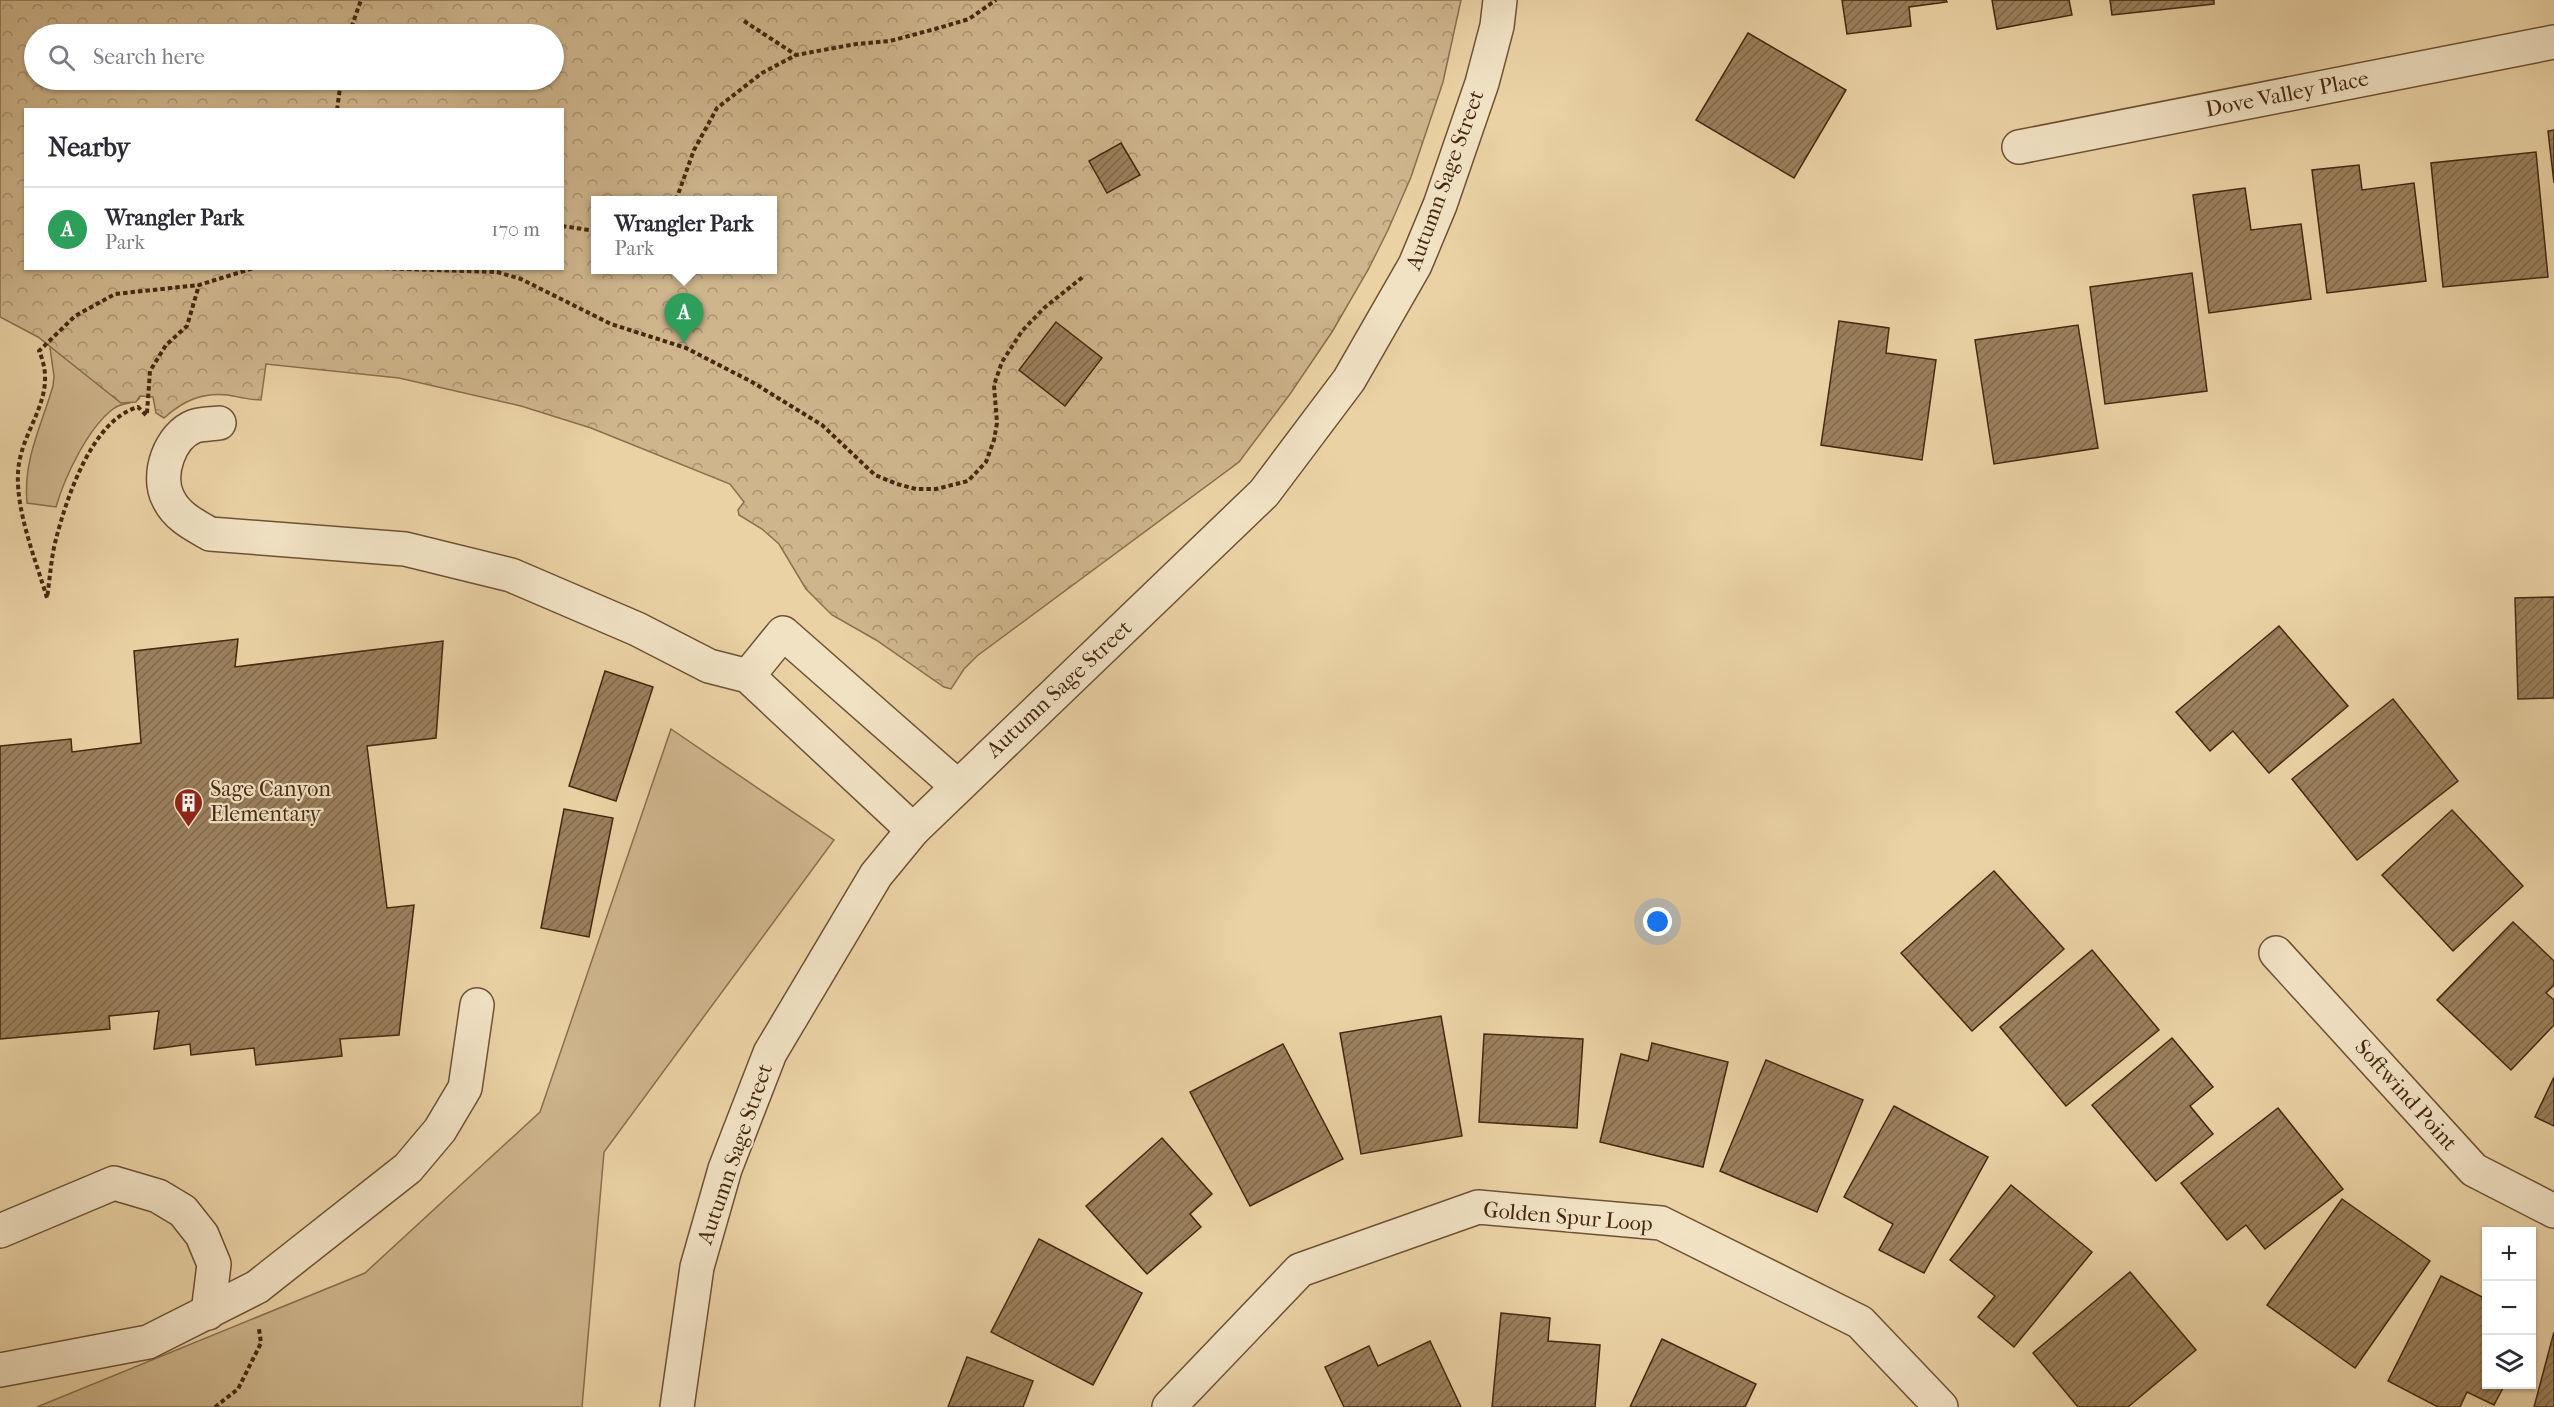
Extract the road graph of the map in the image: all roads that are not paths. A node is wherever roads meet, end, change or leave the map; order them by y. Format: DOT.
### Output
graph roads {
  1 [pos="1500,0"];
  2 [pos="2554,42"];
  3 [pos="2019,147"];
  4 [pos="219,423"];
  5 [pos="748,676"];
  6 [pos="957,786"];
  7 [pos="913,830"];
  8 [pos="2276,953"];
  9 [pos="477,1005"];
  10 [pos="2554,1211"];
  11 [pos="0,1231"];
  12 [pos="208,1313"];
  13 [pos="0,1370"];
  14 [pos="677,1407"];
  15 [pos="1169,1407"];
  16 [pos="1941,1407"];
  1 -- 6 [label="street, Autumn Sage Street"];
  2 -- 3 [label="street, Dove Valley Place"];
  4 -- 5 [label="street"];
  5 -- 6 [label="street"];
  5 -- 7 [label="street"];
  6 -- 7 [label="street, Autumn Sage Street"];
  7 -- 14 [label="street, Autumn Sage Street"];
  8 -- 10 [label="street, Softwind Point"];
  9 -- 12 [label="street"];
  11 -- 12 [label="street"];
  12 -- 13 [label="street"];
  15 -- 16 [label="street, Golden Spur Loop"];
}
